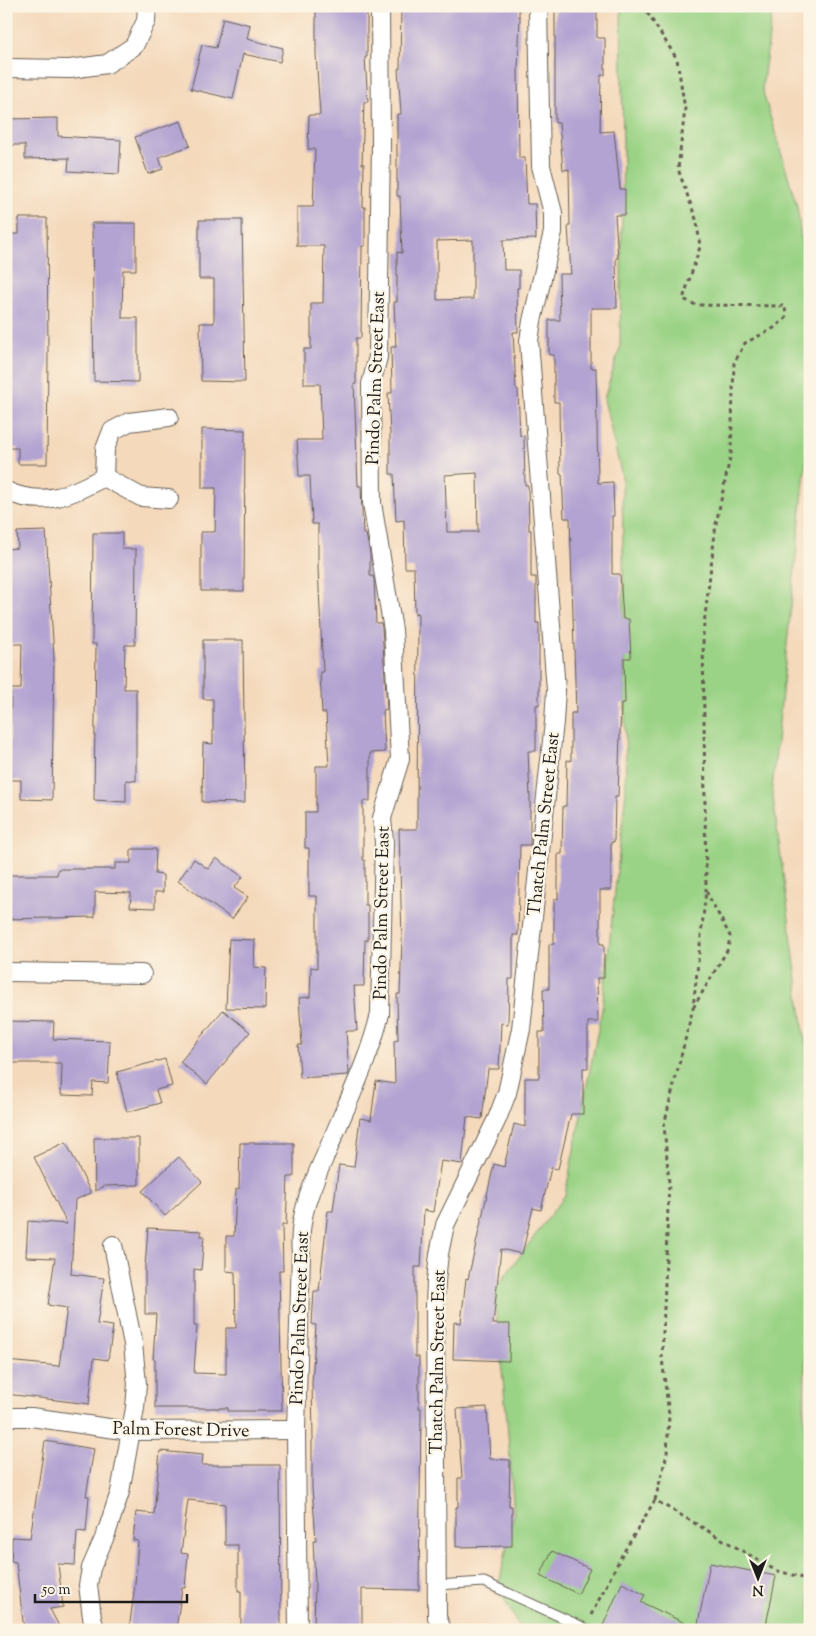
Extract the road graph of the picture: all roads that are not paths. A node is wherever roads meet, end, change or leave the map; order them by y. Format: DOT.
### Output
graph roads {
  1 [pos="147,6"];
  2 [pos="380,6"];
  3 [pos="538,6"];
  4 [pos="6,68"];
  5 [pos="168,417"];
  6 [pos="104,478"];
  7 [pos="6,491"];
  8 [pos="168,499"];
  9 [pos="6,972"];
  10 [pos="142,974"];
  11 [pos="113,1245"];
  12 [pos="6,1417"];
  13 [pos="296,1430"];
  14 [pos="130,1431"];
  15 [pos="437,1586"];
  16 [pos="585,1628"];
  17 [pos="96,1630"];
  18 [pos="298,1630"];
  19 [pos="442,1630"];
  1 -- 4 [label="street"];
  2 -- 13 [label="street, Pindo Palm Street East"];
  3 -- 15 [label="street, Thatch Palm Street East"];
  5 -- 6 [label="street"];
  6 -- 7 [label="street"];
  6 -- 8 [label="street"];
  9 -- 10 [label="street"];
  11 -- 14 [label="street"];
  12 -- 14 [label="street, Palm Forest Drive"];
  13 -- 14 [label="street, Palm Forest Drive"];
  13 -- 18 [label="street, Pindo Palm Street East"];
  14 -- 17 [label="street"];
  15 -- 16 [label="lane"];
  15 -- 19 [label="street, Thatch Palm Street East"];
}
